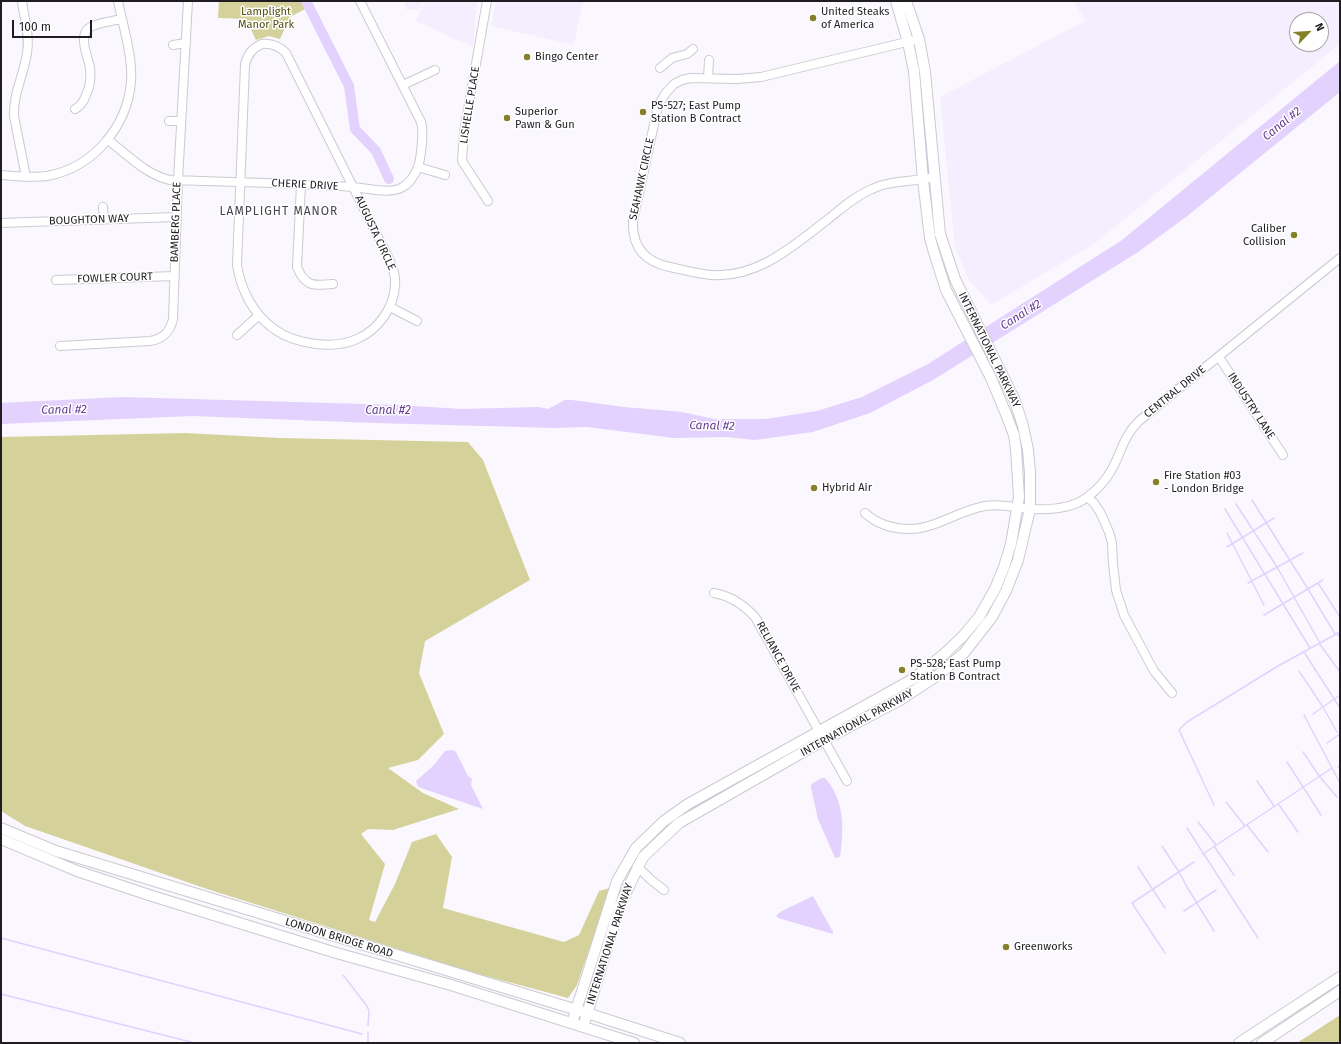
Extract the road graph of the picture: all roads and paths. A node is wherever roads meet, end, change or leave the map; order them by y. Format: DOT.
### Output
graph roads {
  1 [pos="22,1"];
  2 [pos="118,1"];
  3 [pos="188,1"];
  4 [pos="360,1"];
  5 [pos="487,1"];
  6 [pos="896,1"];
  7 [pos="906,1"];
  8 [pos="122,19"];
  9 [pos="919,39"];
  10 [pos="908,42"];
  11 [pos="186,43"];
  12 [pos="173,45"];
  13 [pos="693,49"];
  14 [pos="709,60"];
  15 [pos="660,68"];
  16 [pos="434,70"];
  17 [pos="708,78"];
  18 [pos="403,85"];
  19 [pos="75,109"];
  20 [pos="169,121"];
  21 [pos="181,121"];
  22 [pos="108,140"];
  23 [pos="418,167"];
  24 [pos="1,175"];
  25 [pos="444,175"];
  26 [pos="26,177"];
  27 [pos="934,177"];
  28 [pos="178,180"];
  29 [pos="924,180"];
  30 [pos="240,181"];
  31 [pos="301,185"];
  32 [pos="353,187"];
  33 [pos="488,201"];
  34 [pos="103,207"];
  35 [pos="176,217"];
  36 [pos="104,220"];
  37 [pos="1,223"];
  38 [pos="1340,258"];
  39 [pos="175,276"];
  40 [pos="56,280"];
  41 [pos="333,284"];
  42 [pos="390,307"];
  43 [pos="259,315"];
  44 [pos="417,321"];
  45 [pos="237,335"];
  46 [pos="60,346"];
  47 [pos="1219,357"];
  48 [pos="1283,455"];
  49 [pos="1087,497"];
  50 [pos="1017,507"];
  51 [pos="1030,509"];
  52 [pos="865,513"];
  53 [pos="714,593"];
  54 [pos="1172,693"];
  55 [pos="821,736"];
  56 [pos="846,781"];
  57 [pos="1,828"];
  58 [pos="1,839"];
  59 [pos="638,866"];
  60 [pos="664,890"];
  61 [pos="1340,977"];
  62 [pos="1340,991"];
  63 [pos="1295,1006"];
  64 [pos="576,1010"];
  65 [pos="587,1013"];
  66 [pos="1302,1016"];
  67 [pos="572,1023"];
  68 [pos="583,1027"];
  69 [pos="634,1043"];
  70 [pos="680,1043"];
  71 [pos="1239,1043"];
  72 [pos="1262,1043"];
  1 -- 26 [label="street"];
  2 -- 8 [label="street"];
  3 -- 11 [label="street, BAMBERG PLACE"];
  4 -- 18 [label="street, CHERIE DRIVE"];
  5 -- 33 [label="street, LISHELLE PLACE"];
  6 -- 10 [label="main road, INTERNATIONAL PARKWAY"];
  7 -- 9 [label="main road, INTERNATIONAL PARKWAY"];
  8 -- 19 [label="street"];
  8 -- 22 [label="street"];
  9 -- 10 [label="street, SEAHAWK CIRCLE"];
  9 -- 27 [label="main road, INTERNATIONAL PARKWAY"];
  10 -- 17 [label="street, SEAHAWK CIRCLE"];
  10 -- 29 [label="main road, INTERNATIONAL PARKWAY"];
  11 -- 12 [label="street"];
  11 -- 21 [label="street, BAMBERG PLACE"];
  13 -- 15 [label="street"];
  14 -- 17 [label="street"];
  16 -- 18 [label="street"];
  17 -- 29 [label="street, SEAHAWK CIRCLE"];
  18 -- 23 [label="street, CHERIE DRIVE"];
  20 -- 21 [label="street"];
  21 -- 28 [label="street, BAMBERG PLACE"];
  22 -- 26 [label="street"];
  22 -- 28 [label="street, CHERIE DRIVE"];
  23 -- 25 [label="street"];
  23 -- 32 [label="street, CHERIE DRIVE"];
  24 -- 26 [label="street"];
  27 -- 29 [label="street, SEAHAWK CIRCLE"];
  27 -- 51 [label="main road, INTERNATIONAL PARKWAY"];
  28 -- 30 [label="street, CHERIE DRIVE"];
  28 -- 35 [label="street, BAMBERG PLACE"];
  29 -- 50 [label="main road, INTERNATIONAL PARKWAY"];
  30 -- 31 [label="street, CHERIE DRIVE"];
  30 -- 32 [label="street, AUGUSTA CIRCLE"];
  30 -- 43 [label="street, AUGUSTA CIRCLE"];
  31 -- 32 [label="street, CHERIE DRIVE"];
  31 -- 41 [label="street"];
  32 -- 42 [label="street, AUGUSTA CIRCLE"];
  34 -- 36 [label="street"];
  35 -- 36 [label="street, BOUGHTON WAY"];
  35 -- 39 [label="street, BAMBERG PLACE"];
  36 -- 37 [label="street, BOUGHTON WAY"];
  38 -- 47 [label="street, CENTRAL DRIVE"];
  39 -- 40 [label="street, FOWLER COURT"];
  39 -- 46 [label="street, BAMBERG PLACE"];
  42 -- 43 [label="street, AUGUSTA CIRCLE"];
  42 -- 44 [label="street"];
  43 -- 45 [label="street"];
  47 -- 48 [label="street, INDUSTRY LANE"];
  47 -- 49 [label="street, CENTRAL DRIVE"];
  49 -- 51 [label="street, CENTRAL DRIVE"];
  49 -- 54 [label="street"];
  50 -- 51 [label="street, CENTRAL DRIVE"];
  50 -- 52 [label="street, CENTRAL DRIVE"];
  50 -- 55 [label="main road, INTERNATIONAL PARKWAY"];
  51 -- 55 [label="main road, INTERNATIONAL PARKWAY"];
  53 -- 55 [label="street, RELIANCE DRIVE"];
  55 -- 56 [label="street, RELIANCE DRIVE"];
  55 -- 59 [label="main road, INTERNATIONAL PARKWAY"];
  55 -- 64 [label="main road, INTERNATIONAL PARKWAY"];
  57 -- 64 [label="main road, LONDON BRIDGE ROAD"];
  58 -- 67 [label="main road, LONDON BRIDGE ROAD"];
  59 -- 60 [label="street"];
  59 -- 65 [label="main road, INTERNATIONAL PARKWAY"];
  61 -- 63 [label="main road"];
  62 -- 66 [label="main road"];
  63 -- 66 [label="main road"];
  63 -- 71 [label="main road"];
  64 -- 65 [label="main road, LONDON BRIDGE ROAD"];
  64 -- 67 [label="main road, INTERNATIONAL PARKWAY"];
  65 -- 68 [label="main road, INTERNATIONAL PARKWAY"];
  65 -- 70 [label="main road, LONDON BRIDGE ROAD"];
  66 -- 72 [label="main road"];
  67 -- 68 [label="main road, LONDON BRIDGE ROAD"];
  68 -- 69 [label="main road, LONDON BRIDGE ROAD"];
}
